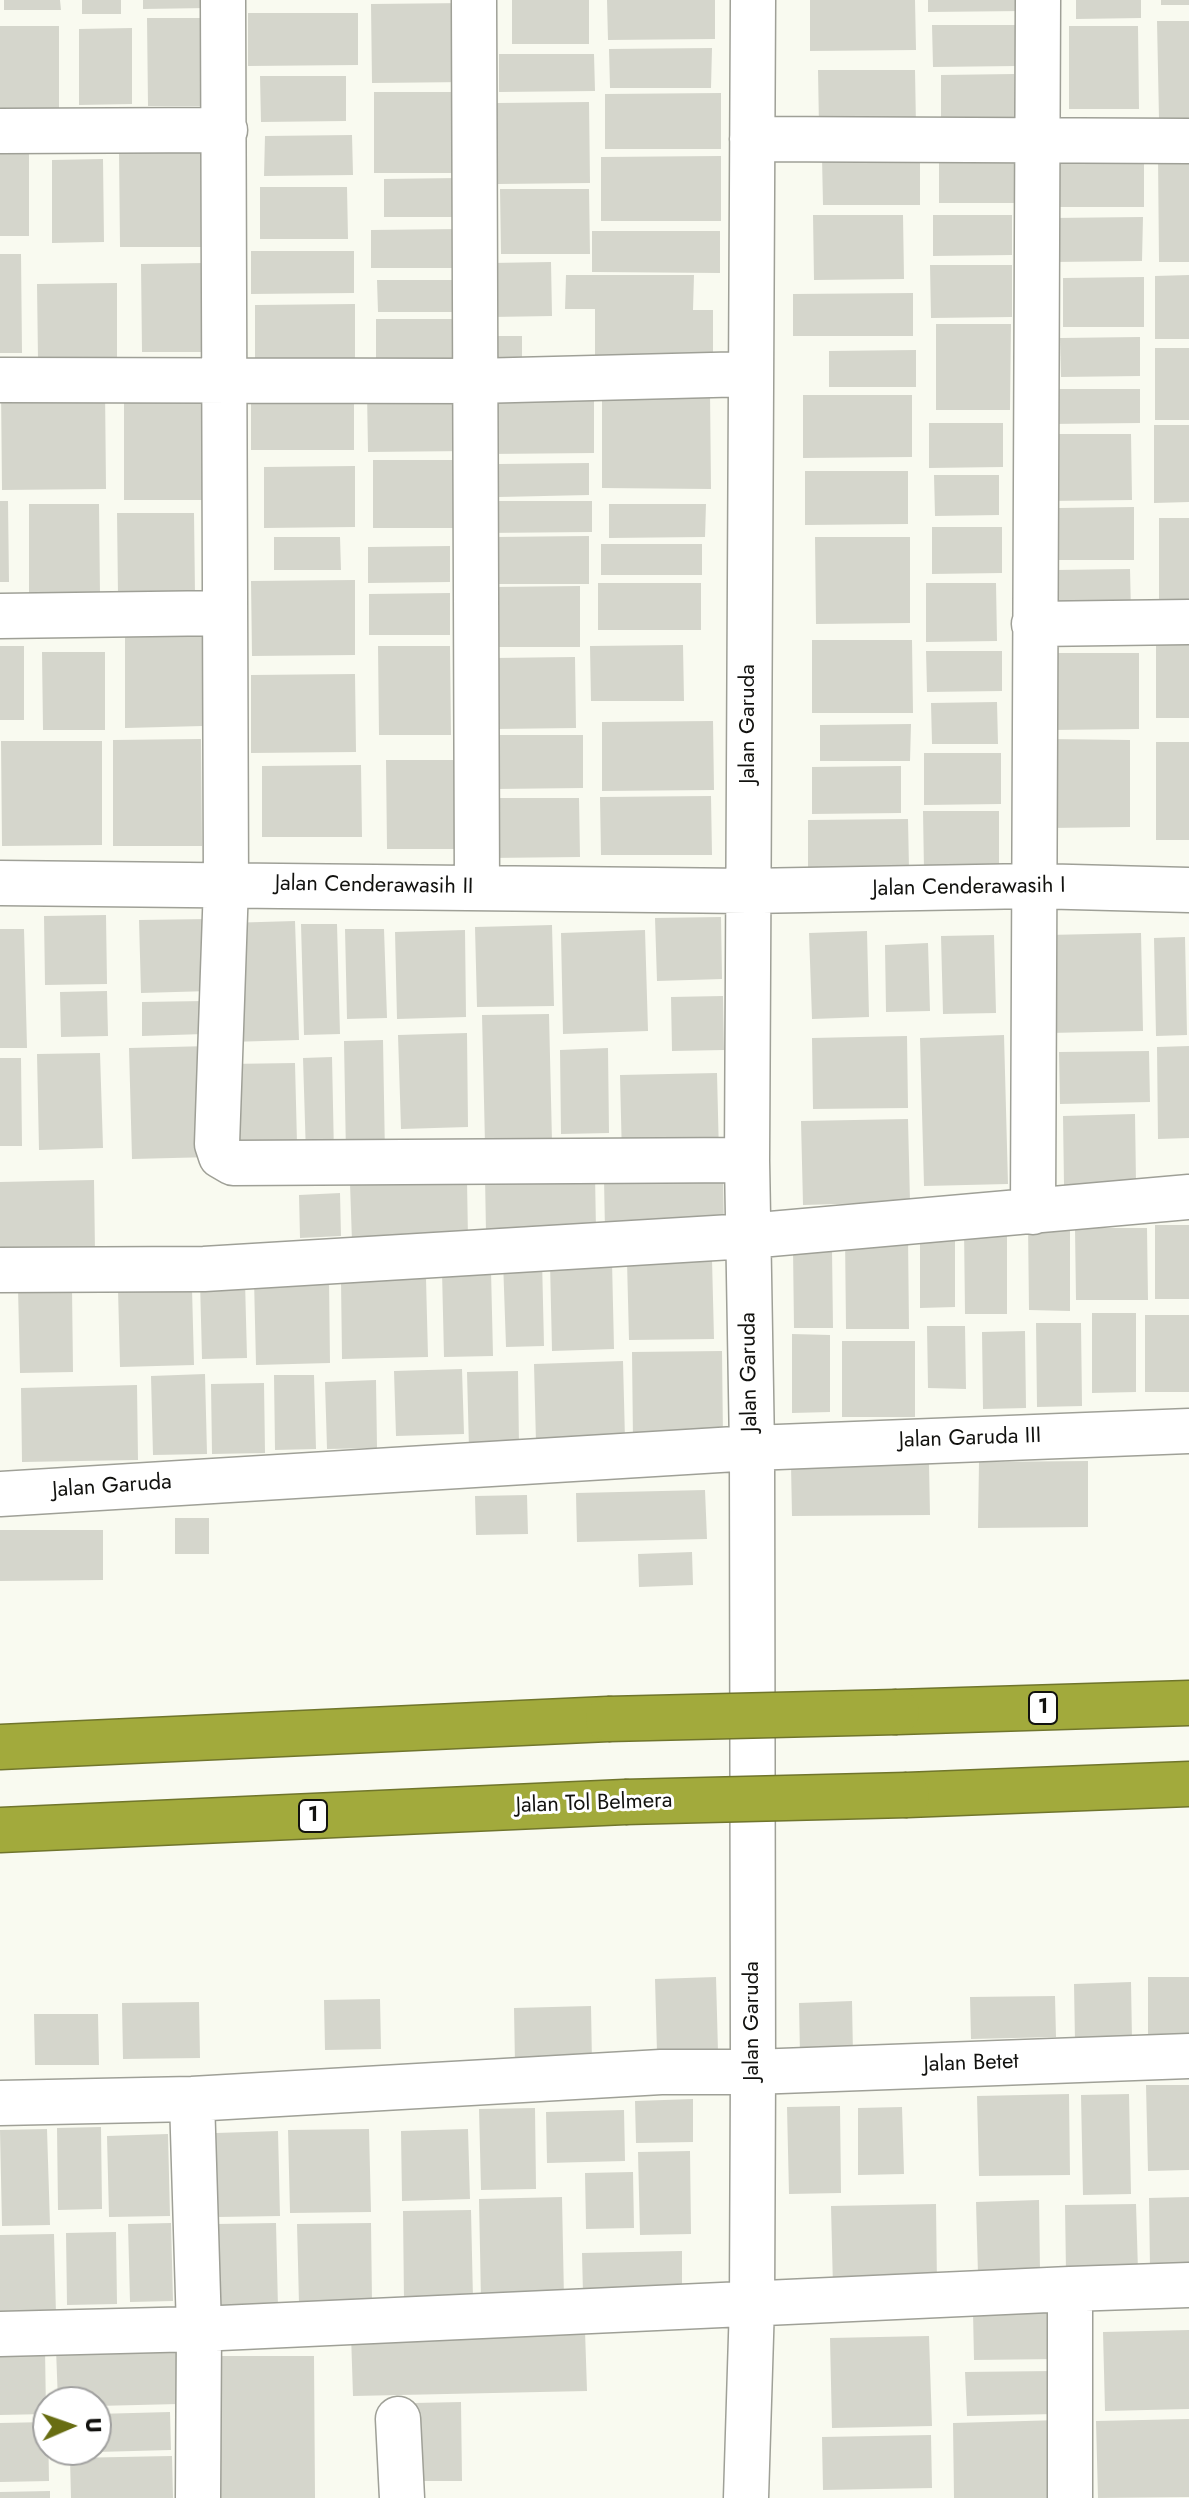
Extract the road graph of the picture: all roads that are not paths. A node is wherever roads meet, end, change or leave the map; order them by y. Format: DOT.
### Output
graph roads {
  1 [pos="223,0"];
  2 [pos="474,0"];
  3 [pos="753,0"];
  4 [pos="1038,0"];
  5 [pos="225,130"];
  6 [pos="0,131"];
  7 [pos="752,139"];
  8 [pos="1038,139"];
  9 [pos="1189,141"];
  10 [pos="751,374"];
  11 [pos="0,380"];
  12 [pos="223,380"];
  13 [pos="475,381"];
  14 [pos="225,613"];
  15 [pos="0,616"];
  16 [pos="1189,622"];
  17 [pos="1034,624"];
  18 [pos="0,883"];
  19 [pos="226,885"];
  20 [pos="1033,886"];
  21 [pos="477,888"];
  22 [pos="1189,890"];
  23 [pos="748,891"];
  24 [pos="747,1160"];
  25 [pos="1189,1197"];
  26 [pos="1033,1212"];
  27 [pos="748,1236"];
  28 [pos="0,1270"];
  29 [pos="1189,1431"];
  30 [pos="752,1448"];
  31 [pos="1,1484"];
  32 [pos="1189,1703"];
  33 [pos="0,1747"];
  34 [pos="1189,1784"];
  35 [pos="0,1830"];
  36 [pos="1189,2056"];
  37 [pos="753,2072"];
  38 [pos="192,2099"];
  39 [pos="0,2103"];
  40 [pos="1189,2285"];
  41 [pos="1070,2289"];
  42 [pos="752,2304"];
  43 [pos="199,2329"];
  44 [pos="0,2334"];
  45 [pos="398,2419"];
  46 [pos="198,2498"];
  47 [pos="402,2498"];
  48 [pos="746,2498"];
  49 [pos="1070,2498"];
  1 -- 5 [label="street"];
  2 -- 13 [label="street"];
  3 -- 7 [label="street, Jalan Garuda"];
  4 -- 8 [label="street"];
  5 -- 6 [label="street"];
  5 -- 12 [label="street"];
  7 -- 8 [label="street"];
  7 -- 10 [label="street, Jalan Garuda"];
  8 -- 9 [label="street"];
  8 -- 17 [label="street"];
  10 -- 13 [label="street"];
  10 -- 23 [label="street, Jalan Garuda"];
  11 -- 12 [label="street"];
  12 -- 13 [label="street"];
  12 -- 14 [label="street"];
  13 -- 21 [label="street"];
  14 -- 15 [label="street"];
  14 -- 19 [label="street"];
  16 -- 17 [label="street"];
  17 -- 20 [label="street"];
  18 -- 19 [label="street, Jalan Cenderawasih II"];
  19 -- 21 [label="street, Jalan Cenderawasih II"];
  19 -- 24 [label="street"];
  20 -- 22 [label="street, Jalan Cenderawasih I"];
  20 -- 23 [label="street, Jalan Cenderawasih I"];
  20 -- 26 [label="street"];
  21 -- 23 [label="street, Jalan Cenderawasih II"];
  23 -- 24 [label="street, Jalan Garuda"];
  24 -- 27 [label="street, Jalan Garuda"];
  25 -- 26 [label="street"];
  26 -- 27 [label="street"];
  27 -- 28 [label="street"];
  27 -- 30 [label="street, Jalan Garuda"];
  29 -- 30 [label="street, Jalan Garuda III"];
  30 -- 31 [label="street, Jalan Garuda"];
  30 -- 37 [label="street, Jalan Garuda"];
  32 -- 33 [label="highway, 1, bridge"];
  34 -- 35 [label="highway, Jalan Tol Belmera / 1, bridge"];
  36 -- 37 [label="street, Jalan Betet"];
  37 -- 38 [label="street, Jalan Betet"];
  37 -- 42 [label="street, Jalan Garuda"];
  38 -- 39 [label="street, Jalan Betet"];
  38 -- 43 [label="street"];
  40 -- 41 [label="street"];
  41 -- 42 [label="street"];
  41 -- 49 [label="street"];
  42 -- 43 [label="street"];
  42 -- 48 [label="street, Jalan Garuda"];
  43 -- 44 [label="street"];
  43 -- 46 [label="street"];
  45 -- 47 [label="street"];
}
